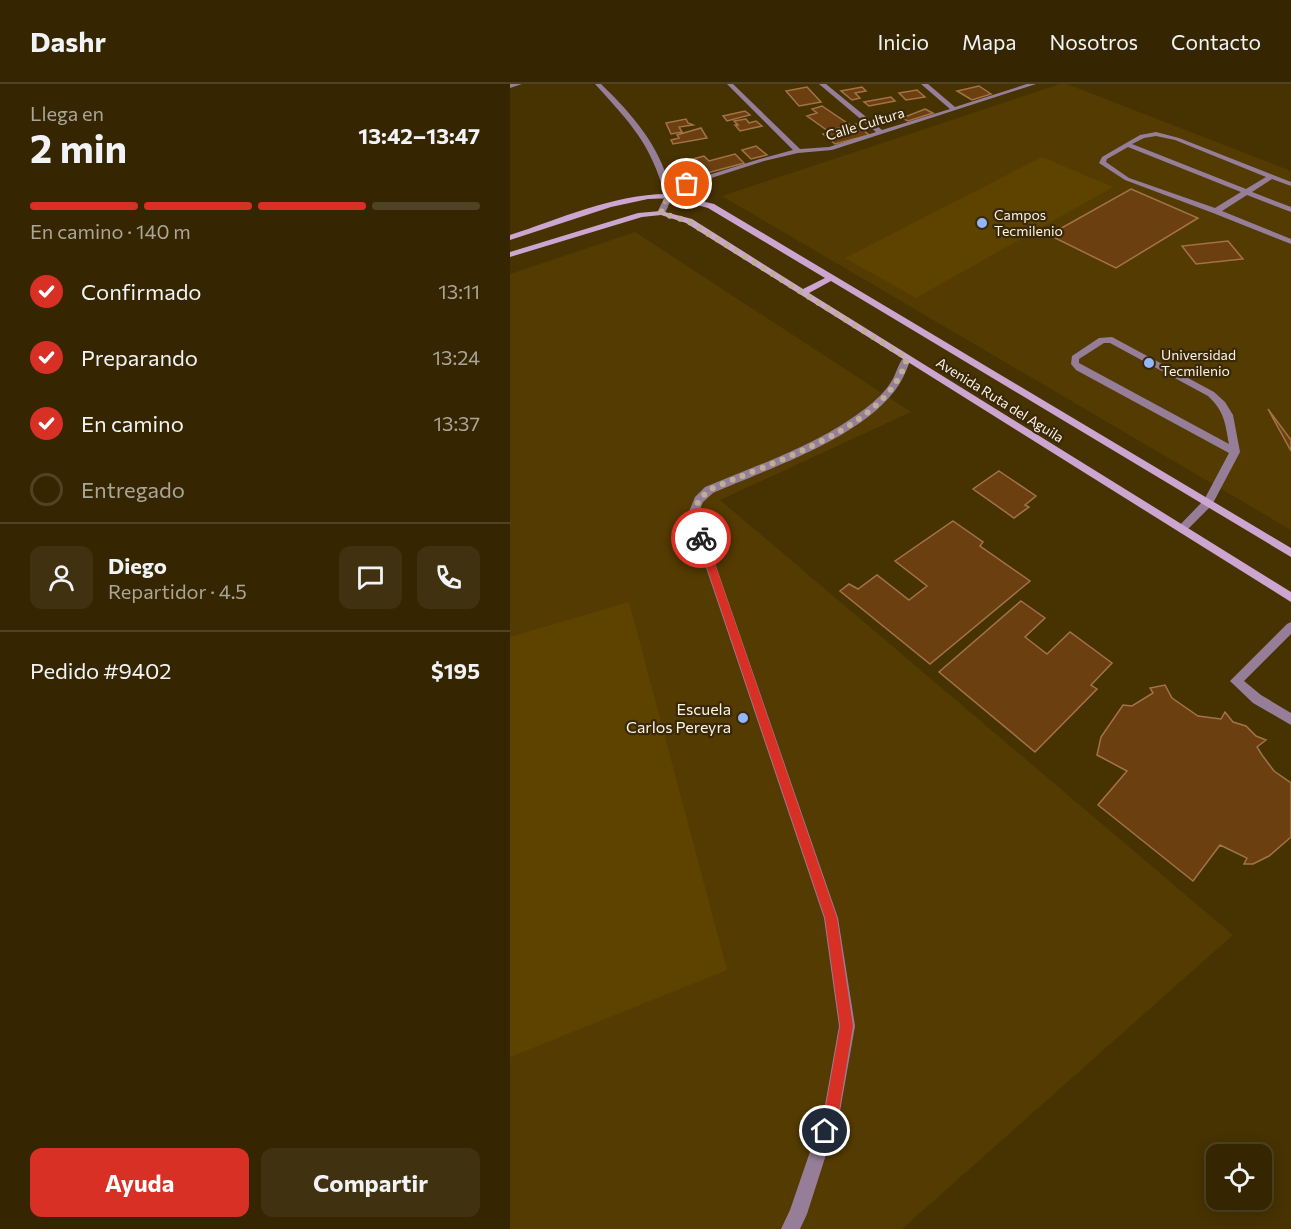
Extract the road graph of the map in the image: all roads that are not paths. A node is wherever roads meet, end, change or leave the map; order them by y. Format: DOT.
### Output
graph roads {
  1 [pos="519,84"];
  2 [pos="598,84"];
  3 [pos="730,84"];
  4 [pos="822,84"];
  5 [pos="924,84"];
  6 [pos="1033,84"];
  7 [pos="510,86"];
  8 [pos="954,109"];
  9 [pos="881,133"];
  10 [pos="1128,145"];
  11 [pos="798,151"];
  12 [pos="1272,176"];
  13 [pos="1291,184"];
  14 [pos="668,193"];
  15 [pos="1244,193"];
  16 [pos="1291,210"];
  17 [pos="1216,211"];
  18 [pos="661,213"];
  19 [pos="510,238"];
  20 [pos="1291,242"];
  21 [pos="510,255"];
  22 [pos="831,278"];
  23 [pos="802,293"];
  24 [pos="907,358"];
  25 [pos="1235,452"];
  26 [pos="1208,502"];
  27 [pos="1181,529"];
  28 [pos="1291,553"];
  29 [pos="1291,598"];
  30 [pos="1291,627"];
  31 [pos="1291,720"];
  32 [pos="790,1229"];
  1 -- 7 [label="street"];
  2 -- 14 [label="street"];
  3 -- 11 [label="street"];
  4 -- 9 [label="street"];
  5 -- 8 [label="street"];
  6 -- 8 [label="street, Calle Cultura"];
  8 -- 9 [label="street, Calle Cultura"];
  9 -- 11 [label="street, Calle Cultura"];
  10 -- 12 [label="street"];
  10 -- 15 [label="street"];
  10 -- 17 [label="street"];
  11 -- 14 [label="street, Calle Cultura"];
  12 -- 13 [label="street"];
  12 -- 15 [label="street"];
  14 -- 18 [label="street"];
  14 -- 19 [label="street"];
  14 -- 22 [label="street, Avenida Ruta del Aguila"];
  15 -- 16 [label="street"];
  15 -- 17 [label="street"];
  17 -- 20 [label="street"];
  18 -- 21 [label="street"];
  18 -- 23 [label="street, Avenida Ruta del Aguila"];
  22 -- 23 [label="street"];
  22 -- 26 [label="street, Avenida Ruta del Aguila"];
  23 -- 24 [label="street, Avenida Ruta del Aguila"];
  24 -- 27 [label="street, Avenida Ruta del Aguila"];
  24 -- 32 [label="street"];
  25 -- 25 [label="street"];
  25 -- 26 [label="street"];
  26 -- 27 [label="street"];
  26 -- 28 [label="street, Avenida Ruta del Aguila"];
  27 -- 29 [label="street, Avenida Ruta del Aguila"];
  30 -- 31 [label="street"];
}
